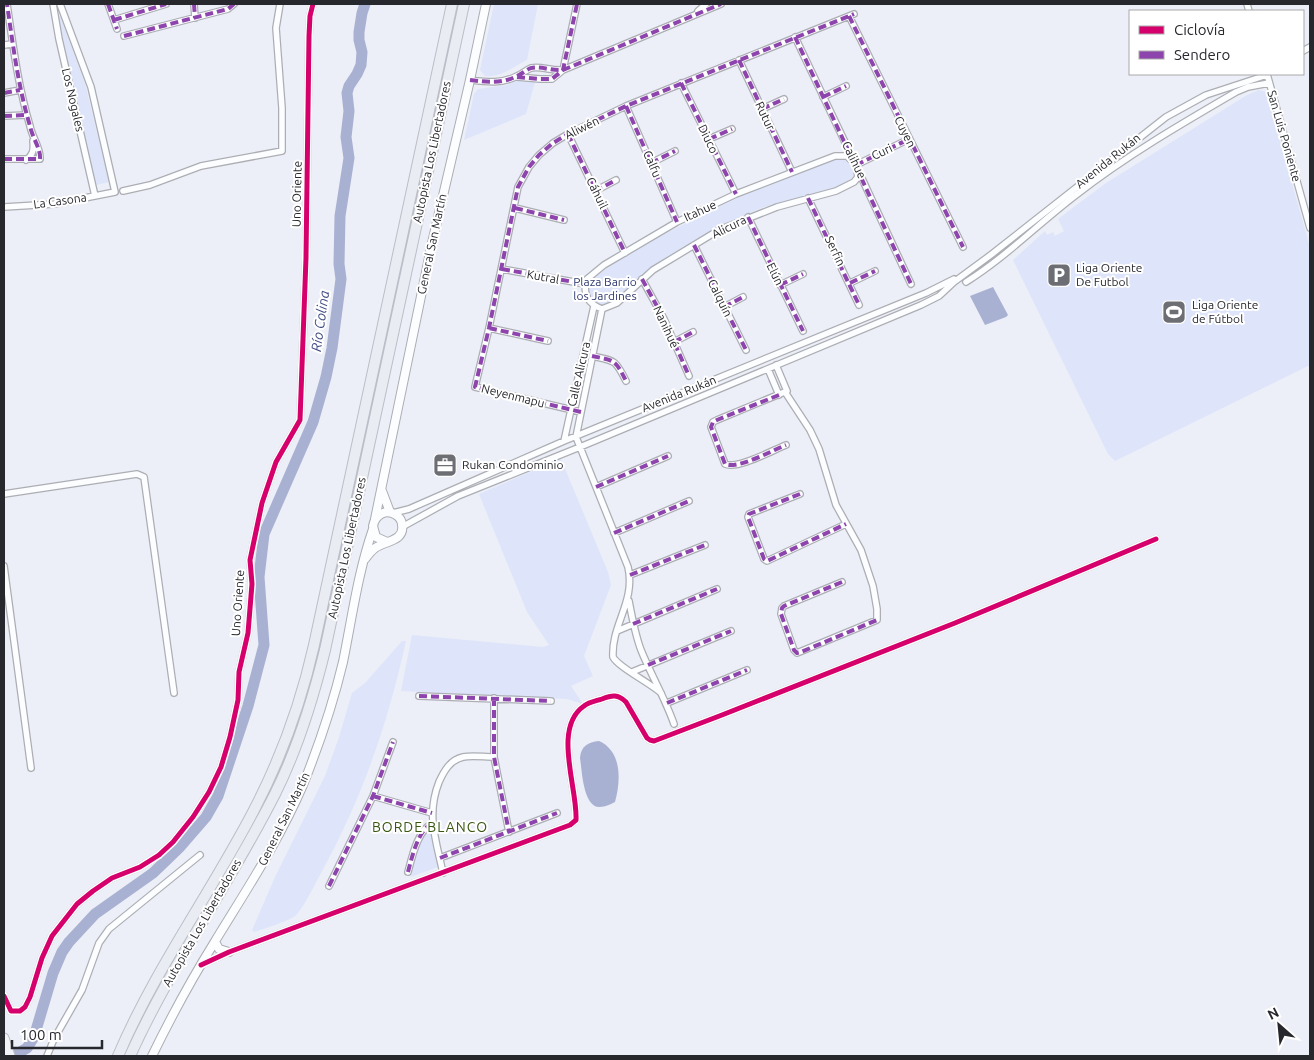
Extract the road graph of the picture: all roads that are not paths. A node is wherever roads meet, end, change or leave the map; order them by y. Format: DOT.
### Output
graph roads {
  1 [pos="7,4"];
  2 [pos="53,4"];
  3 [pos="60,4"];
  4 [pos="108,4"];
  5 [pos="166,4"];
  6 [pos="194,4"];
  7 [pos="234,4"];
  8 [pos="280,4"];
  9 [pos="313,4"];
  10 [pos="452,4"];
  11 [pos="464,4"];
  12 [pos="486,4"];
  13 [pos="577,4"];
  14 [pos="706,4"];
  15 [pos="721,4"];
  16 [pos="692,15"];
  17 [pos="851,15"];
  18 [pos="195,18"];
  19 [pos="114,20"];
  20 [pos="7,22"];
  21 [pos="117,29"];
  22 [pos="124,36"];
  23 [pos="795,37"];
  24 [pos="12,44"];
  25 [pos="4,45"];
  26 [pos="740,60"];
  27 [pos="542,67"];
  28 [pos="563,70"];
  29 [pos="1264,75"];
  30 [pos="1267,75"];
  31 [pos="517,77"];
  32 [pos="540,79"];
  33 [pos="470,80"];
  34 [pos="1269,82"];
  35 [pos="681,83"];
  36 [pos="846,86"];
  37 [pos="20,90"];
  38 [pos="4,93"];
  39 [pos="823,96"];
  40 [pos="784,99"];
  41 [pos="626,106"];
  42 [pos="762,109"];
  43 [pos="26,115"];
  44 [pos="4,116"];
  45 [pos="732,129"];
  46 [pos="568,134"];
  47 [pos="32,136"];
  48 [pos="708,139"];
  49 [pos="909,139"];
  50 [pos="674,151"];
  51 [pos="4,159"];
  52 [pos="26,160"];
  53 [pos="651,163"];
  54 [pos="856,165"];
  55 [pos="792,172"];
  56 [pos="616,180"];
  57 [pos="123,191"];
  58 [pos="596,191"];
  59 [pos="115,192"];
  60 [pos="736,194"];
  61 [pos="95,196"];
  62 [pos="808,198"];
  63 [pos="4,207"];
  64 [pos="514,208"];
  65 [pos="748,218"];
  66 [pos="564,220"];
  67 [pos="677,222"];
  68 [pos="1310,228"];
  69 [pos="694,245"];
  70 [pos="963,248"];
  71 [pos="625,253"];
  72 [pos="502,270"];
  73 [pos="875,270"];
  74 [pos="803,274"];
  75 [pos="964,274"];
  76 [pos="642,279"];
  77 [pos="966,282"];
  78 [pos="850,283"];
  79 [pos="585,284"];
  80 [pos="911,284"];
  81 [pos="780,285"];
  82 [pos="744,297"];
  83 [pos="859,305"];
  84 [pos="594,306"];
  85 [pos="724,307"];
  86 [pos="602,309"];
  87 [pos="489,328"];
  88 [pos="803,331"];
  89 [pos="692,332"];
  90 [pos="810,340"];
  91 [pos="548,341"];
  92 [pos="674,342"];
  93 [pos="814,349"];
  94 [pos="746,350"];
  95 [pos="592,356"];
  96 [pos="776,365"];
  97 [pos="768,368"];
  98 [pos="689,376"];
  99 [pos="626,381"];
  100 [pos="475,387"];
  101 [pos="693,388"];
  102 [pos="784,393"];
  103 [pos="697,398"];
  104 [pos="571,410"];
  105 [pos="581,412"];
  106 [pos="576,436"];
  107 [pos="564,441"];
  108 [pos="786,445"];
  109 [pos="580,447"];
  110 [pos="668,456"];
  111 [pos="489,474"];
  112 [pos="492,482"];
  113 [pos="381,484"];
  114 [pos="596,487"];
  115 [pos="4,494"];
  116 [pos="800,494"];
  117 [pos="689,501"];
  118 [pos="391,513"];
  119 [pos="375,519"];
  120 [pos="846,524"];
  121 [pos="402,527"];
  122 [pos="373,529"];
  123 [pos="614,533"];
  124 [pos="1156,539"];
  125 [pos="387,542"];
  126 [pos="705,545"];
  127 [pos="364,561"];
  128 [pos="4,566"];
  129 [pos="630,576"];
  130 [pos="842,582"];
  131 [pos="718,589"];
  132 [pos="628,599"];
  133 [pos="633,624"];
  134 [pos="617,631"];
  135 [pos="731,631"];
  136 [pos="648,665"];
  137 [pos="747,670"];
  138 [pos="632,672"];
  139 [pos="174,693"];
  140 [pos="661,693"];
  141 [pos="419,696"];
  142 [pos="494,698"];
  143 [pos="551,701"];
  144 [pos="667,703"];
  145 [pos="674,724"];
  146 [pos="393,742"];
  147 [pos="494,757"];
  148 [pos="31,768"];
  149 [pos="373,796"];
  150 [pos="432,813"];
  151 [pos="558,813"];
  152 [pos="433,823"];
  153 [pos="509,832"];
  154 [pos="200,855"];
  155 [pos="440,858"];
  156 [pos="408,872"];
  157 [pos="443,874"];
  158 [pos="329,886"];
  159 [pos="215,942"];
  160 [pos="229,952"];
  161 [pos="201,965"];
  162 [pos="4,996"];
  163 [pos="4,1038"];
  164 [pos="10,1056"];
  165 [pos="47,1056"];
  166 [pos="118,1056"];
  167 [pos="130,1056"];
  168 [pos="152,1056"];
  1 -- 20 [label="street"];
  2 -- 61 [label="street, Los Nogales"];
  3 -- 59 [label="street, Los Nogales"];
  4 -- 19 [label="street"];
  5 -- 19 [label="street"];
  6 -- 18 [label="street"];
  7 -- 18 [label="street"];
  8 -- 57 [label="street"];
  9 -- 162 [label="street, Uno Oriente"];
  10 -- 166 [label="highway, Autopista Los Libertadores"];
  11 -- 167 [label="highway, Autopista Los Libertadores"];
  12 -- 33 [label="street, General San Martín"];
  13 -- 28 [label="street"];
  14 -- 16 [label="street"];
  15 -- 16 [label="street"];
  16 -- 28 [label="street"];
  17 -- 23 [label="street, Aliwén"];
  17 -- 49 [label="street, Cuyen"];
  18 -- 22 [label="street"];
  19 -- 21 [label="street"];
  20 -- 24 [label="street"];
  23 -- 26 [label="street, Aliwén"];
  23 -- 39 [label="street, Calihue"];
  24 -- 25 [label="street"];
  24 -- 37 [label="street"];
  26 -- 35 [label="street, Aliwén"];
  26 -- 42 [label="street, Rutur"];
  27 -- 28 [label="street"];
  27 -- 31 [label="street"];
  27 -- 32 [label="street"];
  28 -- 32 [label="street"];
  29 -- 75 [label="street, Avenida Rukán"];
  30 -- 34 [label="street, San Luis Poniente"];
  31 -- 32 [label="street"];
  31 -- 33 [label="street"];
  33 -- 113 [label="street, General San Martín"];
  34 -- 68 [label="street, San Luis Poniente"];
  34 -- 77 [label="street"];
  35 -- 41 [label="street, Aliwén"];
  35 -- 48 [label="street, Diuco"];
  36 -- 39 [label="street"];
  37 -- 38 [label="street"];
  37 -- 43 [label="street"];
  39 -- 54 [label="street, Calihue"];
  40 -- 42 [label="street"];
  41 -- 46 [label="street, Aliwén"];
  41 -- 53 [label="street, Calfu"];
  42 -- 55 [label="street, Rutur"];
  43 -- 44 [label="street"];
  43 -- 47 [label="street"];
  45 -- 48 [label="street"];
  46 -- 58 [label="street, Cáhuil"];
  46 -- 64 [label="street, Aliwén"];
  47 -- 52 [label="street"];
  47 -- 52 [label="street"];
  48 -- 60 [label="street, Diuco"];
  49 -- 54 [label="street, Curi"];
  49 -- 70 [label="street, Cuyen"];
  50 -- 53 [label="street"];
  51 -- 52 [label="street"];
  53 -- 67 [label="street, Calfu"];
  54 -- 55 [label="street, Itahue"];
  54 -- 62 [label="street, Alicura"];
  54 -- 80 [label="street, Calihue"];
  55 -- 60 [label="street, Itahue"];
  56 -- 58 [label="street"];
  58 -- 71 [label="street, Cáhuil"];
  59 -- 61 [label="street, La Casona"];
  60 -- 67 [label="street, Itahue"];
  61 -- 63 [label="street, La Casona"];
  62 -- 65 [label="street, Alicura"];
  62 -- 78 [label="street, Serfin"];
  64 -- 66 [label="street"];
  64 -- 72 [label="street, Aliwén"];
  65 -- 69 [label="street, Alicura"];
  65 -- 81 [label="street, Elún"];
  67 -- 71 [label="street, Itahue"];
  69 -- 76 [label="street, Alicura"];
  69 -- 85 [label="street, Calquín"];
  71 -- 79 [label="street, Itahue"];
  72 -- 79 [label="street, Kutral"];
  72 -- 87 [label="street, Aliwén"];
  73 -- 78 [label="street"];
  74 -- 81 [label="street"];
  75 -- 90 [label="street, Avenida Rukán"];
  75 -- 93 [label="street, Avenida Rukán"];
  76 -- 86 [label="street, Alicura"];
  76 -- 92 [label="street, Nanihué"];
  78 -- 83 [label="street, Serfin"];
  79 -- 84 [label="street"];
  81 -- 88 [label="street, Elún"];
  82 -- 85 [label="street"];
  84 -- 86 [label="street"];
  84 -- 104 [label="street, Calle Alicura"];
  85 -- 94 [label="street, Calquín"];
  86 -- 95 [label="street, Calle Alicura"];
  87 -- 91 [label="street"];
  87 -- 100 [label="street, Aliwén"];
  89 -- 92 [label="street"];
  90 -- 93 [label="street"];
  90 -- 101 [label="street, Avenida Rukán"];
  92 -- 98 [label="street, Nanihué"];
  93 -- 96 [label="street, Avenida Rukán"];
  95 -- 99 [label="street"];
  95 -- 105 [label="street, Calle Alicura"];
  96 -- 97 [label="street, Avenida Rukán"];
  96 -- 102 [label="street"];
  97 -- 102 [label="street"];
  97 -- 103 [label="street, Avenida Rukán"];
  100 -- 104 [label="street, Neyenmapu"];
  101 -- 103 [label="street"];
  101 -- 106 [label="street, Avenida Rukán"];
  102 -- 108 [label="street"];
  102 -- 120 [label="street"];
  103 -- 109 [label="street, Avenida Rukán"];
  104 -- 105 [label="street, Neyenmapu"];
  104 -- 107 [label="street, Calle Alicura"];
  105 -- 106 [label="street, Calle Alicura"];
  106 -- 107 [label="street, Avenida Rukán"];
  106 -- 109 [label="street"];
  107 -- 111 [label="street, Avenida Rukán"];
  109 -- 112 [label="street, Avenida Rukán"];
  109 -- 114 [label="street"];
  110 -- 114 [label="street"];
  111 -- 112 [label="street"];
  111 -- 118 [label="street, Avenida Rukán"];
  112 -- 121 [label="street, Avenida Rukán"];
  113 -- 118 [label="street, General San Martín"];
  113 -- 119 [label="street, General San Martín"];
  114 -- 123 [label="street"];
  115 -- 139 [label="street"];
  116 -- 120 [label="street"];
  117 -- 123 [label="street"];
  118 -- 119 [label="street"];
  118 -- 121 [label="street"];
  119 -- 122 [label="street"];
  120 -- 130 [label="street"];
  121 -- 125 [label="street"];
  122 -- 125 [label="street"];
  122 -- 127 [label="street, General San Martín"];
  123 -- 129 [label="street"];
  124 -- 157 [label="street"];
  125 -- 127 [label="street"];
  126 -- 129 [label="street"];
  127 -- 159 [label="street, General San Martín"];
  128 -- 148 [label="street"];
  129 -- 132 [label="street"];
  131 -- 133 [label="street"];
  132 -- 133 [label="street"];
  132 -- 134 [label="street"];
  133 -- 134 [label="street"];
  133 -- 136 [label="street"];
  134 -- 138 [label="street"];
  135 -- 136 [label="street"];
  136 -- 138 [label="street"];
  136 -- 140 [label="street"];
  137 -- 144 [label="street"];
  138 -- 140 [label="street"];
  140 -- 144 [label="street"];
  141 -- 142 [label="street"];
  142 -- 143 [label="street"];
  142 -- 147 [label="street"];
  144 -- 145 [label="street"];
  146 -- 149 [label="street"];
  147 -- 150 [label="street"];
  147 -- 153 [label="street"];
  149 -- 150 [label="street"];
  149 -- 158 [label="street"];
  150 -- 152 [label="street"];
  151 -- 153 [label="street"];
  152 -- 155 [label="street"];
  152 -- 156 [label="street"];
  153 -- 155 [label="street"];
  154 -- 165 [label="street"];
  155 -- 157 [label="street"];
  157 -- 160 [label="street"];
  159 -- 160 [label="street"];
  159 -- 161 [label="street, General San Martín"];
  160 -- 161 [label="street"];
  161 -- 168 [label="street, General San Martín"];
  163 -- 164 [label="main road"];
}
